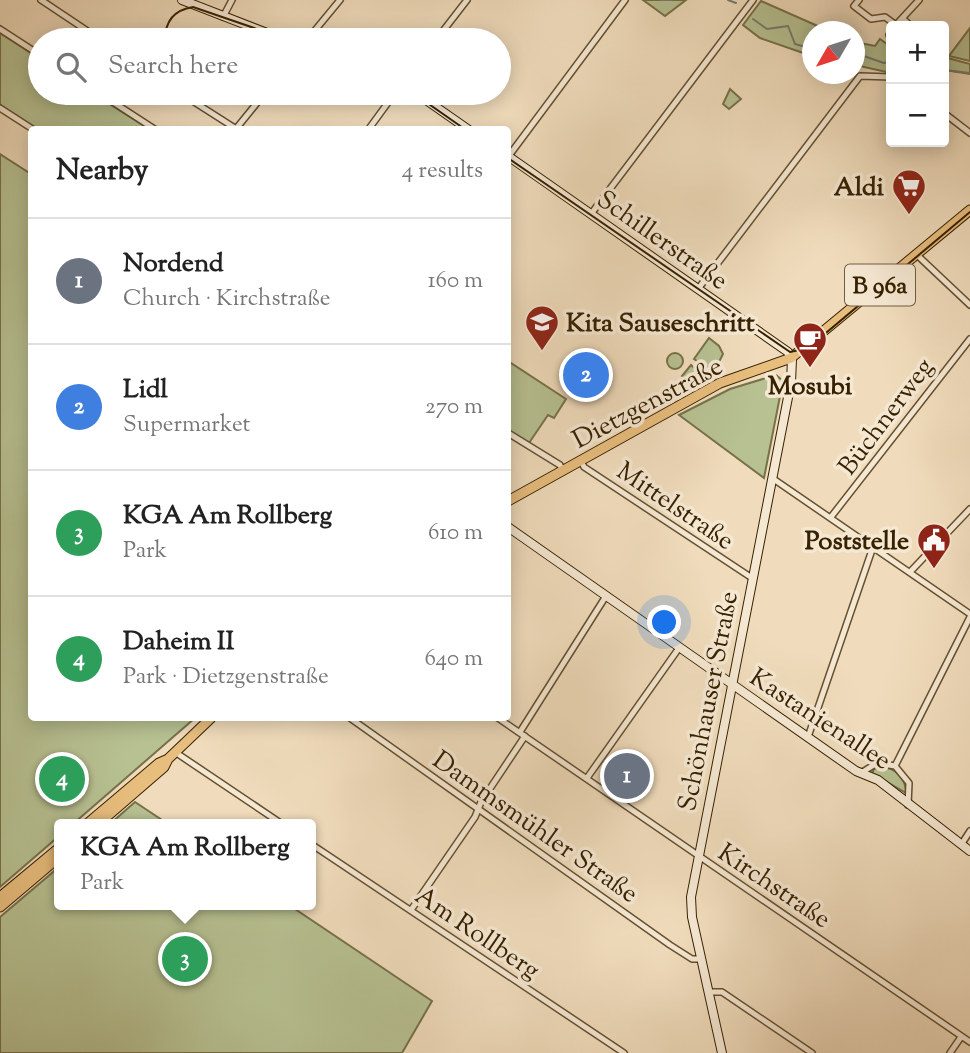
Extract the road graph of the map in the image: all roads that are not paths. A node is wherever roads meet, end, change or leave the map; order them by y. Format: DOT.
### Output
graph roads {
  1 [pos="41,0"];
  2 [pos="182,0"];
  3 [pos="232,0"];
  4 [pos="340,0"];
  5 [pos="467,0"];
  6 [pos="625,0"];
  7 [pos="859,0"];
  8 [pos="919,0"];
  9 [pos="750,1"];
  10 [pos="223,17"];
  11 [pos="903,19"];
  12 [pos="890,21"];
  13 [pos="905,21"];
  14 [pos="83,28"];
  15 [pos="253,28"];
  16 [pos="317,28"];
  17 [pos="445,28"];
  18 [pos="0,29"];
  19 [pos="28,47"];
  20 [pos="886,76"];
  21 [pos="117,105"];
  22 [pos="199,105"];
  23 [pos="255,105"];
  24 [pos="386,105"];
  25 [pos="433,105"];
  26 [pos="0,108"];
  27 [pos="949,117"];
  28 [pos="28,126"];
  29 [pos="150,126"];
  30 [pos="231,126"];
  31 [pos="238,126"];
  32 [pos="371,126"];
  33 [pos="463,126"];
  34 [pos="970,133"];
  35 [pos="511,152"];
  36 [pos="511,158"];
  37 [pos="970,210"];
  38 [pos="591,214"];
  39 [pos="917,255"];
  40 [pos="698,289"];
  41 [pos="970,305"];
  42 [pos="970,339"];
  43 [pos="791,358"];
  44 [pos="511,435"];
  45 [pos="581,461"];
  46 [pos="563,471"];
  47 [pos="772,478"];
  48 [pos="511,499"];
  49 [pos="970,509"];
  50 [pos="831,517"];
  51 [pos="511,529"];
  52 [pos="873,547"];
  53 [pos="910,572"];
  54 [pos="752,578"];
  55 [pos="606,596"];
  56 [pos="970,616"];
  57 [pos="679,648"];
  58 [pos="731,684"];
  59 [pos="208,721"];
  60 [pos="354,721"];
  61 [pos="502,721"];
  62 [pos="522,734"];
  63 [pos="808,737"];
  64 [pos="172,756"];
  65 [pos="895,765"];
  66 [pos="861,773"];
  67 [pos="587,779"];
  68 [pos="908,805"];
  69 [pos="478,810"];
  70 [pos="93,819"];
  71 [pos="104,819"];
  72 [pos="274,819"];
  73 [pos="970,831"];
  74 [pos="961,845"];
  75 [pos="316,847"];
  76 [pos="970,851"];
  77 [pos="54,852"];
  78 [pos="698,856"];
  79 [pos="54,861"];
  80 [pos="6,895"];
  81 [pos="0,907"];
  82 [pos="411,910"];
  83 [pos="701,959"];
  84 [pos="708,992"];
  85 [pos="961,1037"];
  86 [pos="970,1042"];
  87 [pos="624,1053"];
  88 [pos="722,1053"];
  89 [pos="812,1053"];
  90 [pos="950,1053"];
  1 -- 14 [label="street"];
  2 -- 10 [label="street"];
  3 -- 10 [label="street"];
  4 -- 16 [label="street"];
  5 -- 17 [label="street"];
  6 -- 35 [label="street"];
  7 -- 12 [label="street"];
  8 -- 11 [label="street"];
  9 -- 38 [label="street"];
  10 -- 15 [label="street"];
  11 -- 13 [label="street"];
  18 -- 19 [label="street"];
  20 -- 40 [label="street"];
  21 -- 29 [label="street"];
  22 -- 30 [label="street"];
  23 -- 31 [label="street"];
  24 -- 32 [label="street"];
  25 -- 33 [label="street"];
  26 -- 28 [label="street"];
  27 -- 34 [label="street"];
  36 -- 38 [label="street, Schillerstraße"];
  37 -- 39 [label="main road, Dietzgenstraße / B 96a"];
  38 -- 40 [label="street, Schillerstraße"];
  39 -- 41 [label="street"];
  39 -- 43 [label="main road, Dietzgenstraße / B 96a"];
  40 -- 43 [label="street, Schillerstraße"];
  42 -- 50 [label="street, Büchnerweg"];
  43 -- 45 [label="main road, Dietzgenstraße / B 96a"];
  43 -- 47 [label="street, Schönhauser Straße"];
  44 -- 46 [label="street"];
  45 -- 46 [label="main road, Dietzgenstraße / B 96a"];
  45 -- 54 [label="street, Mittelstraße"];
  46 -- 48 [label="main road, Dietzgenstraße / B 96a"];
  47 -- 50 [label="street"];
  47 -- 54 [label="street, Schönhauser Straße"];
  49 -- 53 [label="street"];
  50 -- 52 [label="street"];
  51 -- 55 [label="street, Kastanienallee"];
  52 -- 53 [label="street"];
  52 -- 63 [label="street"];
  53 -- 56 [label="street"];
  54 -- 58 [label="street, Schönhauser Straße"];
  55 -- 57 [label="street, Kastanienallee"];
  55 -- 62 [label="street"];
  56 -- 65 [label="street"];
  57 -- 58 [label="street, Kastanienallee"];
  57 -- 67 [label="street"];
  58 -- 63 [label="street, Kastanienallee"];
  58 -- 78 [label="street, Schönhauser Straße"];
  59 -- 64 [label="main road"];
  60 -- 69 [label="street, Dammsmühler Straße"];
  61 -- 62 [label="street, Kirchstraße"];
  62 -- 67 [label="street, Kirchstraße"];
  62 -- 69 [label="street"];
  63 -- 66 [label="street, Kastanienallee"];
  64 -- 70 [label="main road"];
  64 -- 71 [label="main road"];
  64 -- 72 [label="street"];
  65 -- 66 [label="street"];
  65 -- 68 [label="street"];
  66 -- 68 [label="street, Kastanienallee"];
  67 -- 78 [label="street, Kirchstraße"];
  68 -- 74 [label="street, Kastanienallee"];
  69 -- 82 [label="street"];
  69 -- 83 [label="street, Dammsmühler Straße"];
  73 -- 74 [label="street"];
  74 -- 76 [label="street, Kastanienallee"];
  75 -- 82 [label="street, Am Rollberg"];
  77 -- 80 [label="main road"];
  78 -- 83 [label="street, Schönhauser Straße"];
  78 -- 85 [label="street, Kirchstraße"];
  79 -- 80 [label="main road"];
  80 -- 81 [label="main road"];
  82 -- 87 [label="street, Am Rollberg"];
  83 -- 84 [label="street, Schönhauser Straße"];
  84 -- 88 [label="street, Schönhauser Straße"];
  84 -- 89 [label="street"];
  85 -- 86 [label="street, Kirchstraße"];
  85 -- 90 [label="street"];
}
